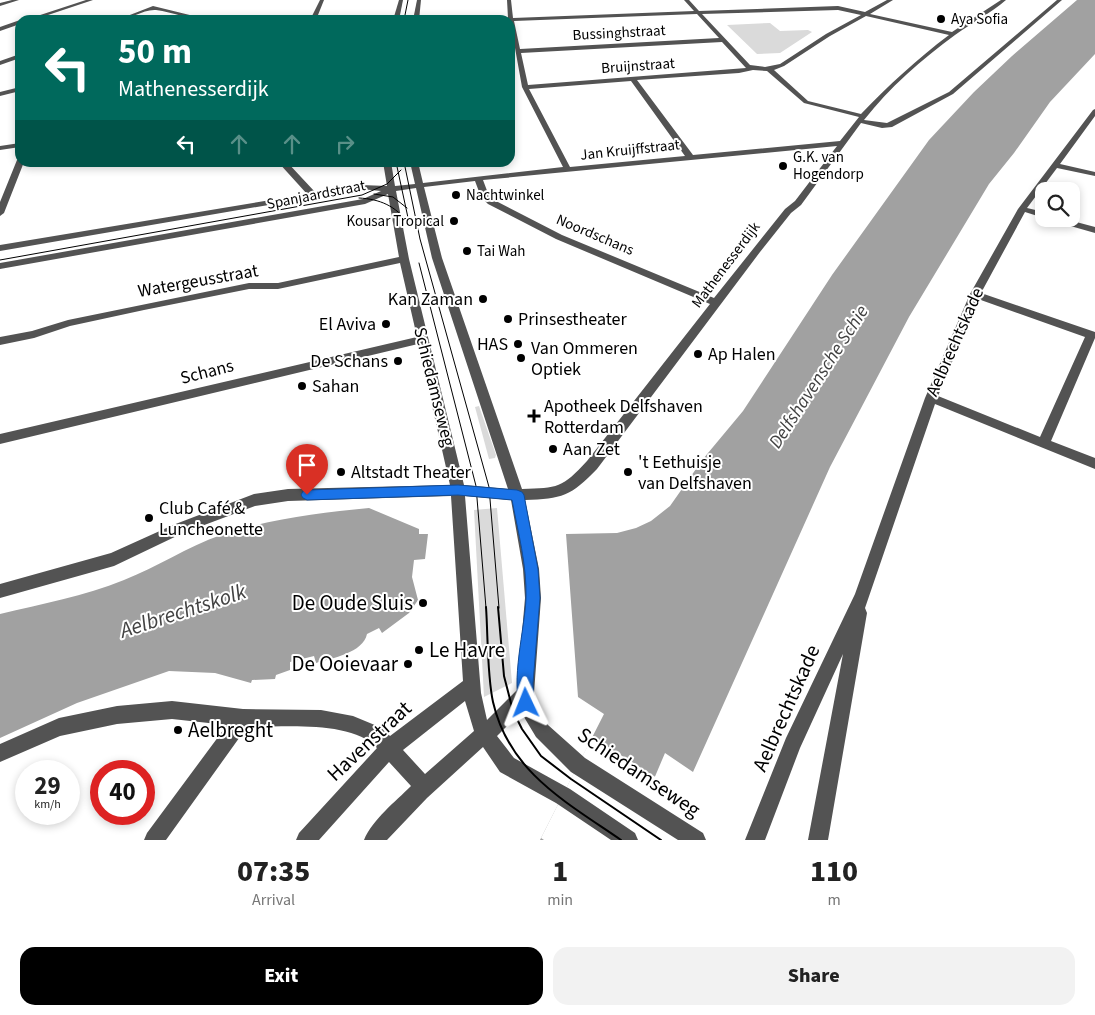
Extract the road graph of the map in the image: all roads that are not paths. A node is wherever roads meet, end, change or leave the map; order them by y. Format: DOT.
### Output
graph roads {
  1 [pos="17,0"];
  2 [pos="91,0"];
  3 [pos="150,0"];
  4 [pos="322,0"];
  5 [pos="401,0"];
  6 [pos="419,0"];
  7 [pos="509,0"];
  8 [pos="686,0"];
  9 [pos="827,0"];
  10 [pos="891,0"];
  11 [pos="1004,0"];
  12 [pos="1060,0"];
  13 [pos="0,5"];
  14 [pos="153,8"];
  15 [pos="838,8"];
  16 [pos="697,13"];
  17 [pos="864,14"];
  18 [pos="44,15"];
  19 [pos="134,15"];
  20 [pos="183,15"];
  21 [pos="315,15"];
  22 [pos="397,15"];
  23 [pos="417,15"];
  24 [pos="510,15"];
  25 [pos="515,19"];
  26 [pos="15,24"];
  27 [pos="0,29"];
  28 [pos="953,34"];
  29 [pos="515,39"];
  30 [pos="722,40"];
  31 [pos="518,51"];
  32 [pos="15,58"];
  33 [pos="0,63"];
  34 [pos="753,68"];
  35 [pos="769,69"];
  36 [pos="633,79"];
  37 [pos="525,87"];
  38 [pos="0,90"];
  39 [pos="15,90"];
  40 [pos="9,92"];
  41 [pos="15,93"];
  42 [pos="0,94"];
  43 [pos="1095,111"];
  44 [pos="861,119"];
  45 [pos="1092,122"];
  46 [pos="843,143"];
  47 [pos="15,146"];
  48 [pos="0,148"];
  49 [pos="691,158"];
  50 [pos="1056,162"];
  51 [pos="1095,166"];
  52 [pos="17,167"];
  53 [pos="287,167"];
  54 [pos="388,167"];
  55 [pos="415,167"];
  56 [pos="568,170"];
  57 [pos="1095,174"];
  58 [pos="478,178"];
  59 [pos="420,185"];
  60 [pos="392,189"];
  61 [pos="4,193"];
  62 [pos="313,195"];
  63 [pos="1022,209"];
  64 [pos="0,213"];
  65 [pos="1035,213"];
  66 [pos="1080,226"];
  67 [pos="1095,230"];
  68 [pos="0,248"];
  69 [pos="404,260"];
  70 [pos="0,266"];
  71 [pos="975,294"];
  72 [pos="716,303"];
  73 [pos="422,339"];
  74 [pos="0,341"];
  75 [pos="930,398"];
  76 [pos="0,439"];
  77 [pos="1044,443"];
  78 [pos="1095,464"];
  79 [pos="458,490"];
  80 [pos="517,495"];
  81 [pos="0,591"];
  82 [pos="862,596"];
  83 [pos="471,685"];
  84 [pos="525,693"];
  85 [pos="243,718"];
  86 [pos="484,734"];
  87 [pos="390,748"];
  88 [pos="0,753"];
  89 [pos="425,788"];
  90 [pos="154,840"];
  91 [pos="306,840"];
  92 [pos="374,840"];
  93 [pos="628,840"];
  94 [pos="696,840"];
  95 [pos="755,840"];
  96 [pos="818,840"];
  1 -- 13 [label="street"];
  2 -- 18 [label="street"];
  3 -- 14 [label="street"];
  4 -- 21 [label="street"];
  5 -- 22 [label="street"];
  6 -- 23 [label="street"];
  7 -- 24 [label="street"];
  8 -- 16 [label="street"];
  9 -- 15 [label="street"];
  10 -- 17 [label="street"];
  11 -- 28 [label="street, Mathenesserdijk"];
  12 -- 44 [label="street"];
  14 -- 19 [label="street"];
  14 -- 20 [label="street"];
  15 -- 16 [label="street"];
  15 -- 17 [label="street"];
  16 -- 25 [label="street"];
  16 -- 30 [label="street"];
  17 -- 28 [label="street"];
  17 -- 35 [label="street"];
  26 -- 27 [label="street"];
  28 -- 44 [label="street, Mathenesserdijk"];
  29 -- 31 [label="street"];
  30 -- 31 [label="street, Bussinghstraat"];
  30 -- 34 [label="street"];
  31 -- 37 [label="street"];
  32 -- 33 [label="street"];
  34 -- 35 [label="street, Bruijnstraat"];
  34 -- 36 [label="street, Bruijnstraat"];
  35 -- 44 [label="street"];
  36 -- 37 [label="street, Bruijnstraat"];
  36 -- 49 [label="street"];
  37 -- 56 [label="street"];
  38 -- 40 [label="street"];
  39 -- 40 [label="street"];
  40 -- 41 [label="street"];
  40 -- 42 [label="street"];
  43 -- 45 [label="street, Aelbrechtskade"];
  44 -- 46 [label="street, Mathenesserdijk"];
  45 -- 50 [label="street, Aelbrechtskade"];
  46 -- 49 [label="street, Jan Kruijffstraat"];
  46 -- 72 [label="street, Mathenesserdijk"];
  47 -- 48 [label="street"];
  49 -- 56 [label="street, Jan Kruijffstraat"];
  50 -- 51 [label="street"];
  50 -- 57 [label="street"];
  50 -- 63 [label="street, Aelbrechtskade"];
  52 -- 61 [label="street"];
  53 -- 62 [label="street"];
  54 -- 60 [label="street, Schiedamseweg"];
  55 -- 59 [label="street, Schiedamseweg"];
  56 -- 58 [label="street, Jan Kruijffstraat"];
  58 -- 59 [label="street, Jan Kruijffstraat"];
  58 -- 72 [label="street, Noordschans"];
  59 -- 60 [label="street"];
  59 -- 80 [label="street, Schiedamseweg"];
  60 -- 62 [label="street, Spanjaardstraat"];
  60 -- 69 [label="street, Schiedamseweg"];
  60 -- 70 [label="street, Spanjaardstraat"];
  61 -- 64 [label="street"];
  62 -- 68 [label="street, Spanjaardstraat"];
  63 -- 65 [label="street"];
  63 -- 71 [label="street, Aelbrechtskade"];
  66 -- 67 [label="street"];
  69 -- 73 [label="street, Schiedamseweg"];
  69 -- 74 [label="street, Watergeusstraat"];
  71 -- 75 [label="street, Aelbrechtskade"];
  71 -- 77 [label="street"];
  72 -- 80 [label="street, Mathenesserdijk"];
  73 -- 76 [label="street, Schans"];
  73 -- 79 [label="street, Schiedamseweg"];
  75 -- 77 [label="street"];
  75 -- 82 [label="street, Aelbrechtskade"];
  77 -- 78 [label="street"];
  79 -- 80 [label="street, Mathenesserdijk"];
  79 -- 81 [label="street"];
  79 -- 83 [label="street, Schiedamseweg"];
  80 -- 84 [label="street, Schiedamseweg"];
  82 -- 95 [label="street, Aelbrechtskade"];
  82 -- 96 [label="street, Aelbrechtskade"];
  83 -- 86 [label="street, Schiedamseweg"];
  83 -- 87 [label="street, Havenstraat"];
  84 -- 86 [label="street"];
  84 -- 94 [label="street, Schiedamseweg"];
  85 -- 87 [label="street"];
  85 -- 88 [label="street"];
  85 -- 90 [label="street"];
  86 -- 89 [label="street"];
  86 -- 93 [label="street, Schiedamseweg"];
  87 -- 89 [label="street"];
  87 -- 91 [label="street, Havenstraat"];
  89 -- 92 [label="street"];
}
